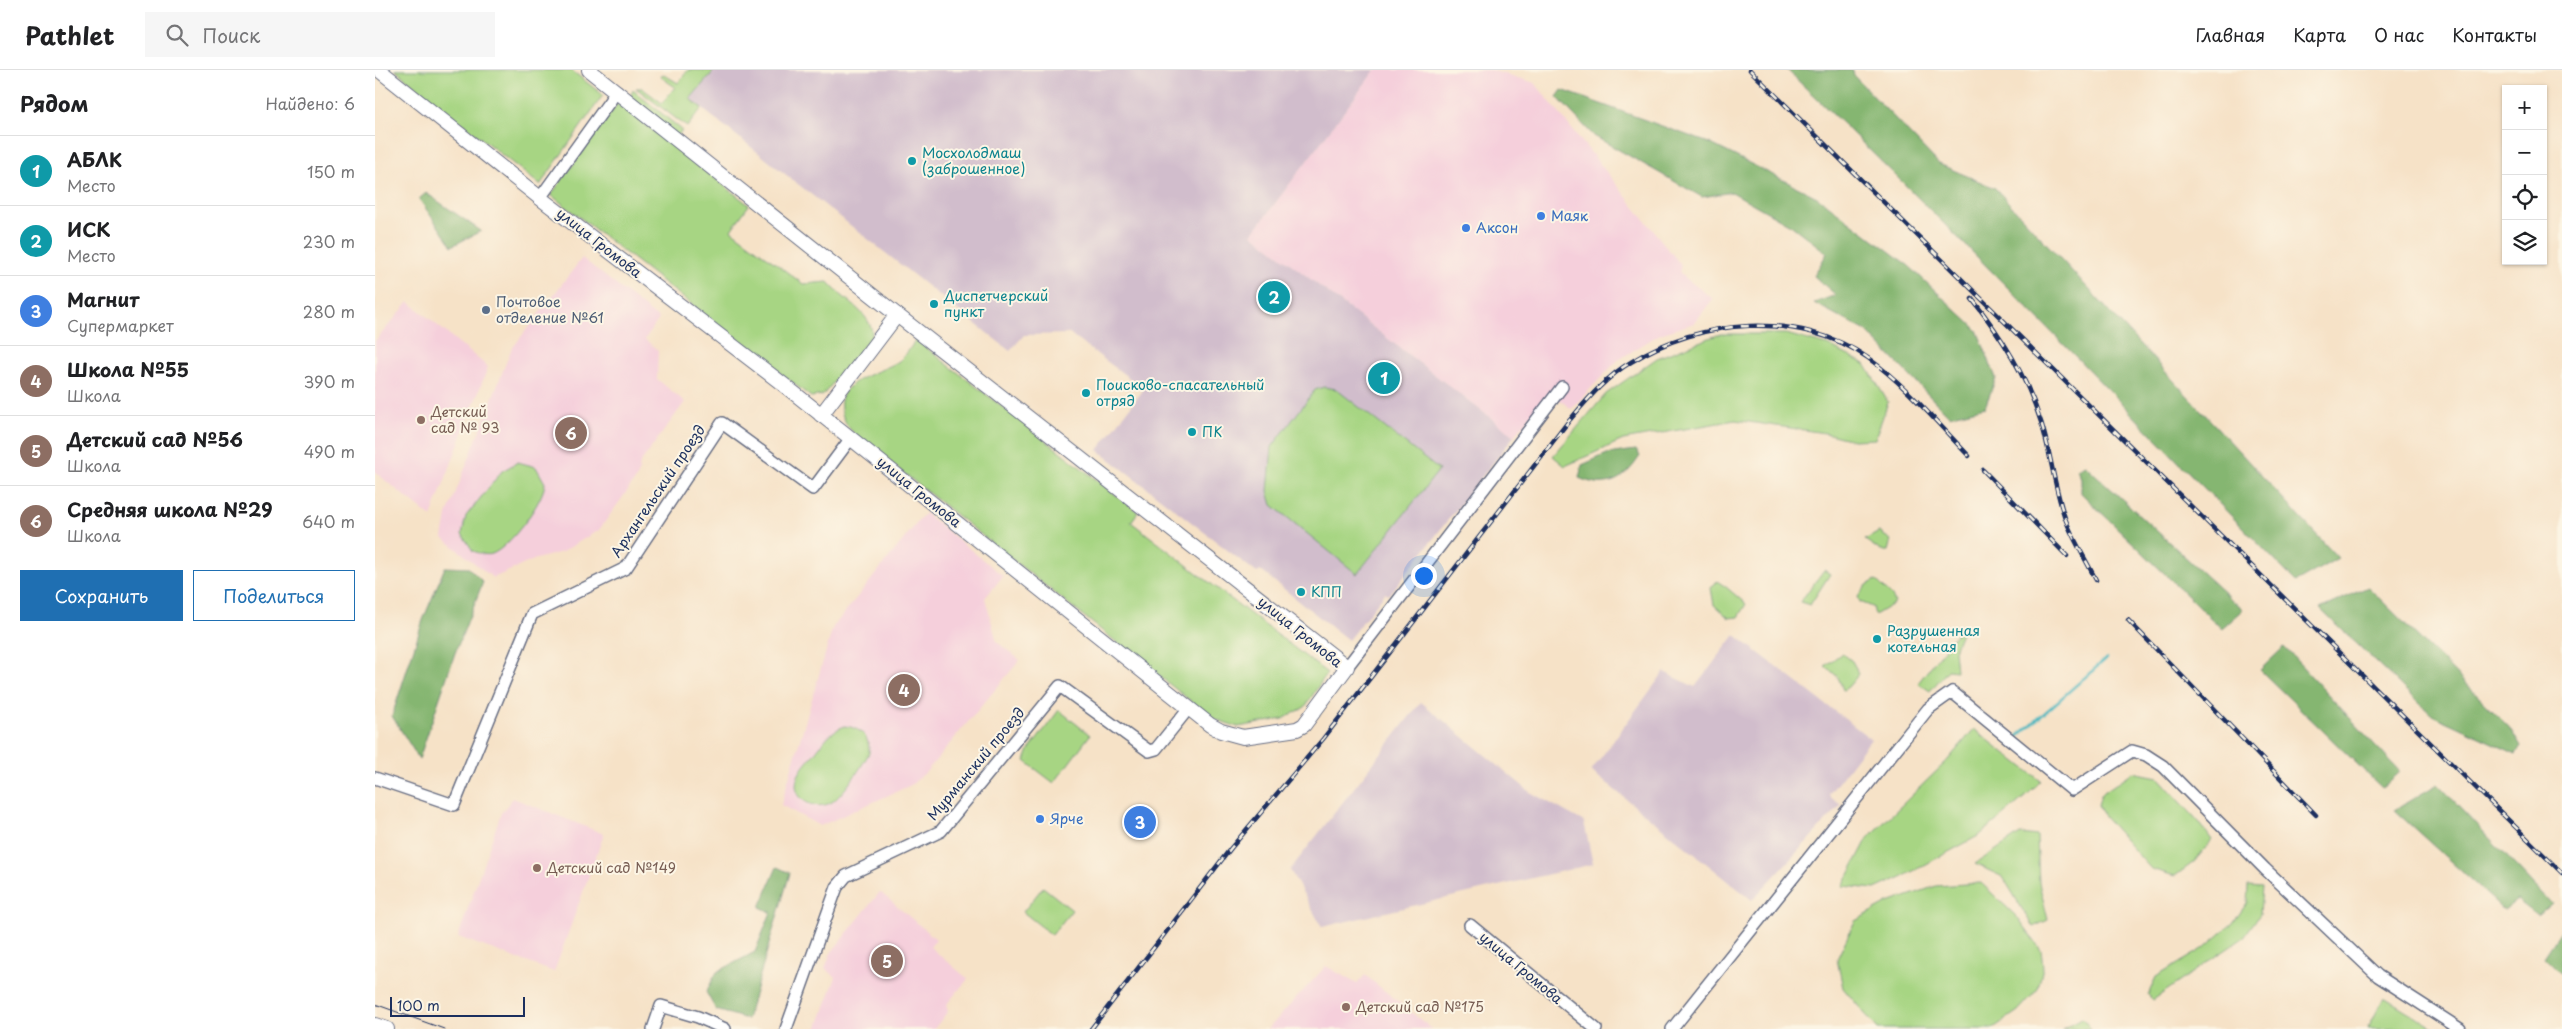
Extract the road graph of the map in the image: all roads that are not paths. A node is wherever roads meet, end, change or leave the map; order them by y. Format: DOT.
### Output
graph roads {
  1 [pos="379,70"];
  2 [pos="589,70"];
  3 [pos="617,91"];
  4 [pos="540,198"];
  5 [pos="897,315"];
  6 [pos="1562,387"];
  7 [pos="821,415"];
  8 [pos="851,438"];
  9 [pos="1347,667"];
  10 [pos="1189,709"];
  11 [pos="375,778"];
  12 [pos="1470,925"];
  13 [pos="375,1025"];
  14 [pos="387,1029"];
  15 [pos="653,1029"];
  16 [pos="725,1029"];
  17 [pos="786,1029"];
  18 [pos="1596,1029"];
  19 [pos="1672,1029"];
  20 [pos="2460,1029"];
  1 -- 4 [label="street, улица Громова"];
  2 -- 3 [label="street, улица Громова"];
  3 -- 4 [label="street"];
  3 -- 5 [label="street, улица Громова"];
  4 -- 7 [label="street, улица Громова"];
  5 -- 7 [label="street"];
  5 -- 9 [label="street, улица Громова"];
  6 -- 9 [label="street"];
  7 -- 8 [label="street, улица Громова"];
  8 -- 10 [label="street, улица Громова"];
  8 -- 11 [label="street, Архангельский проезд"];
  9 -- 10 [label="street, улица Громова"];
  10 -- 17 [label="street, Мурманский проезд"];
  12 -- 18 [label="street, улица Громова"];
  13 -- 14 [label="street"];
  15 -- 16 [label="street"];
  19 -- 20 [label="street"];
}
